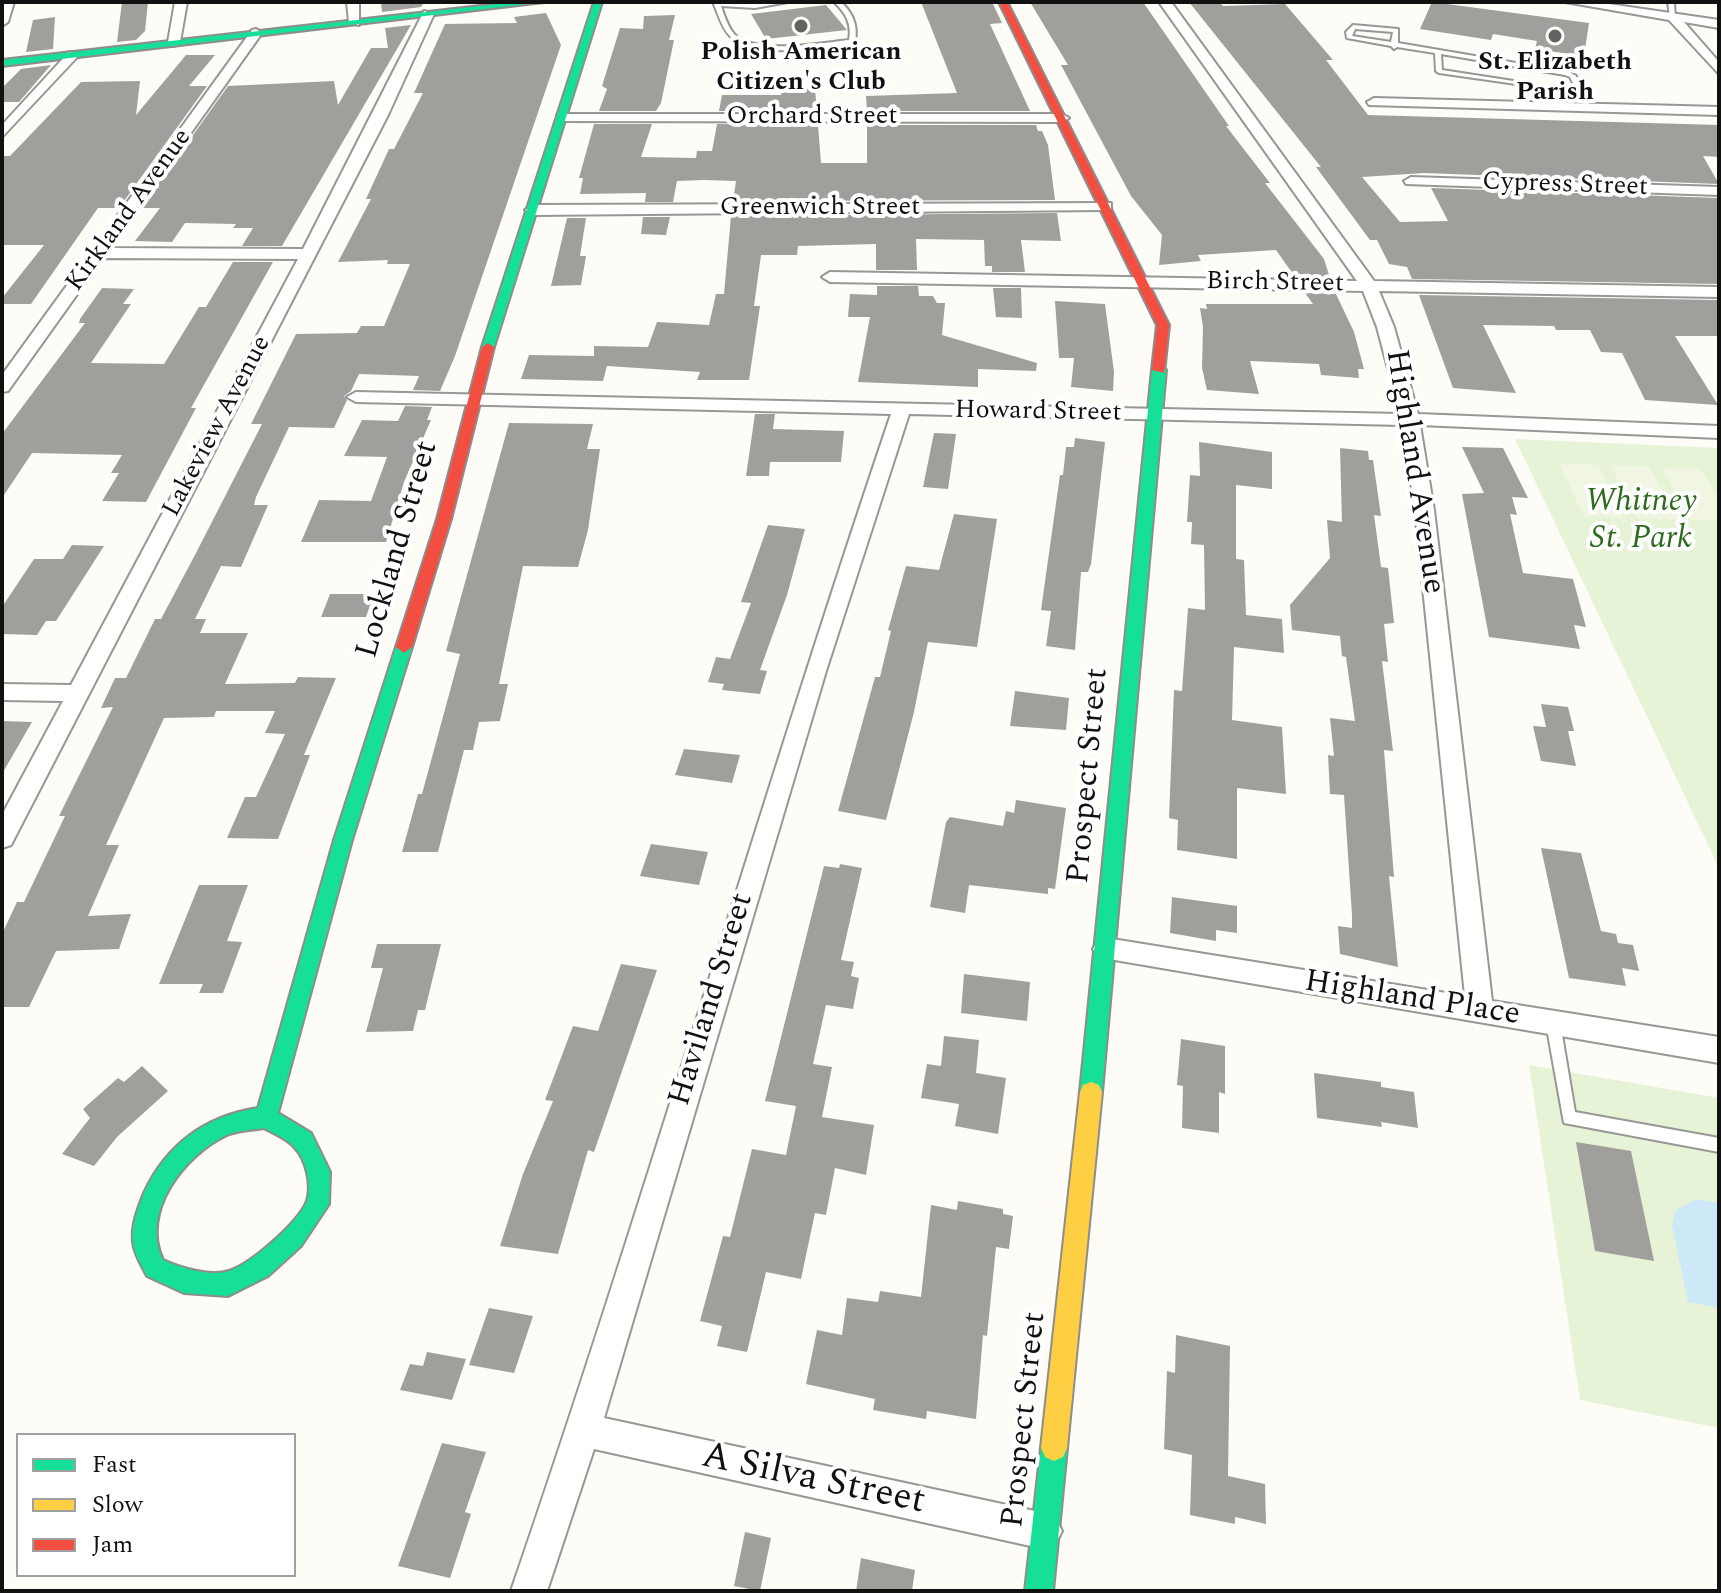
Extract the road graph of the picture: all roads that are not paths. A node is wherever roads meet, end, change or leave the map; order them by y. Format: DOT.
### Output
graph roads {
  1 [pos="8,2"];
  2 [pos="181,2"];
  3 [pos="353,2"];
  4 [pos="598,2"];
  5 [pos="785,2"];
  6 [pos="837,2"];
  7 [pos="1003,2"];
  8 [pos="1165,2"];
  9 [pos="1571,2"];
  10 [pos="1671,2"];
  11 [pos="528,3"];
  12 [pos="716,3"];
  13 [pos="428,14"];
  14 [pos="1673,17"];
  15 [pos="2,22"];
  16 [pos="355,22"];
  17 [pos="1719,24"];
  18 [pos="256,33"];
  19 [pos="174,42"];
  20 [pos="1394,47"];
  21 [pos="1438,54"];
  22 [pos="73,55"];
  23 [pos="2,63"];
  24 [pos="1530,68"];
  25 [pos="1719,70"];
  26 [pos="1530,84"];
  27 [pos="1374,102"];
  28 [pos="1538,107"];
  29 [pos="1588,109"];
  30 [pos="1719,111"];
  31 [pos="562,118"];
  32 [pos="1062,118"];
  33 [pos="2,133"];
  34 [pos="1411,181"];
  35 [pos="1719,191"];
  36 [pos="1106,206"];
  37 [pos="533,210"];
  38 [pos="102,253"];
  39 [pos="307,254"];
  40 [pos="830,277"];
  41 [pos="1145,283"];
  42 [pos="1369,286"];
  43 [pos="1719,292"];
  44 [pos="2,387"];
  45 [pos="356,397"];
  46 [pos="473,400"];
  47 [pos="901,411"];
  48 [pos="1156,416"];
  49 [pos="1409,418"];
  50 [pos="1719,432"];
  51 [pos="2,692"];
  52 [pos="80,693"];
  53 [pos="2,838"];
  54 [pos="1106,949"];
  55 [pos="1480,1011"];
  56 [pos="1553,1023"];
  57 [pos="1719,1050"];
  58 [pos="266,1117"];
  59 [pos="1719,1145"];
  60 [pos="583,1430"];
  61 [pos="1044,1531"];
  62 [pos="529,1591"];
  63 [pos="1039,1591"];
  1 -- 15 [label="street"];
  2 -- 19 [label="street"];
  3 -- 16 [label="street"];
  4 -- 31 [label="street, Lockland Street"];
  5 -- 12 [label="lane"];
  6 -- 12 [label="lane"];
  7 -- 32 [label="street, Prospect Street"];
  8 -- 42 [label="street, Highland Avenue"];
  9 -- 14 [label="street"];
  10 -- 14 [label="lane"];
  11 -- 13 [label="street"];
  13 -- 16 [label="street"];
  13 -- 39 [label="street, Lakeview Avenue"];
  14 -- 17 [label="street"];
  14 -- 25 [label="street"];
  16 -- 18 [label="street"];
  18 -- 19 [label="street"];
  18 -- 38 [label="street, Kirkland Avenue"];
  19 -- 22 [label="street"];
  20 -- 20 [label="lane"];
  20 -- 21 [label="lane"];
  21 -- 24 [label="lane"];
  21 -- 26 [label="lane"];
  22 -- 23 [label="street"];
  22 -- 33 [label="street"];
  24 -- 26 [label="lane"];
  24 -- 29 [label="lane"];
  26 -- 28 [label="lane"];
  27 -- 28 [label="street"];
  28 -- 29 [label="street"];
  29 -- 30 [label="street"];
  31 -- 32 [label="street, Orchard Street"];
  31 -- 37 [label="street, Lockland Street"];
  32 -- 36 [label="street, Prospect Street"];
  34 -- 35 [label="street, Cypress Street"];
  36 -- 37 [label="street, Greenwich Street"];
  36 -- 41 [label="street, Prospect Street"];
  37 -- 46 [label="street, Lockland Street"];
  38 -- 39 [label="street"];
  38 -- 44 [label="street, Kirkland Avenue"];
  39 -- 52 [label="street, Lakeview Avenue"];
  40 -- 41 [label="street, Birch Street"];
  41 -- 42 [label="street, Birch Street"];
  41 -- 48 [label="street, Prospect Street"];
  42 -- 43 [label="street, Birch Street"];
  42 -- 49 [label="street, Highland Avenue"];
  45 -- 46 [label="street, Howard Street"];
  46 -- 47 [label="street, Howard Street"];
  46 -- 58 [label="street, Lockland Street"];
  47 -- 48 [label="street, Howard Street"];
  47 -- 60 [label="street, Haviland Street"];
  48 -- 49 [label="street, Howard Street"];
  48 -- 54 [label="street, Prospect Street"];
  49 -- 50 [label="street, Howard Street"];
  49 -- 55 [label="street, Highland Avenue"];
  51 -- 52 [label="street"];
  52 -- 53 [label="street, Lakeview Avenue"];
  54 -- 55 [label="street, Highland Place"];
  54 -- 61 [label="street, Prospect Street"];
  55 -- 56 [label="street, Highland Place"];
  56 -- 57 [label="street, Highland Place"];
  56 -- 59 [label="lane"];
  58 -- 58 [label="street"];
  60 -- 61 [label="street, A Silva Street"];
  60 -- 62 [label="street, Haviland Street"];
  61 -- 63 [label="street, Prospect Street"];
}
